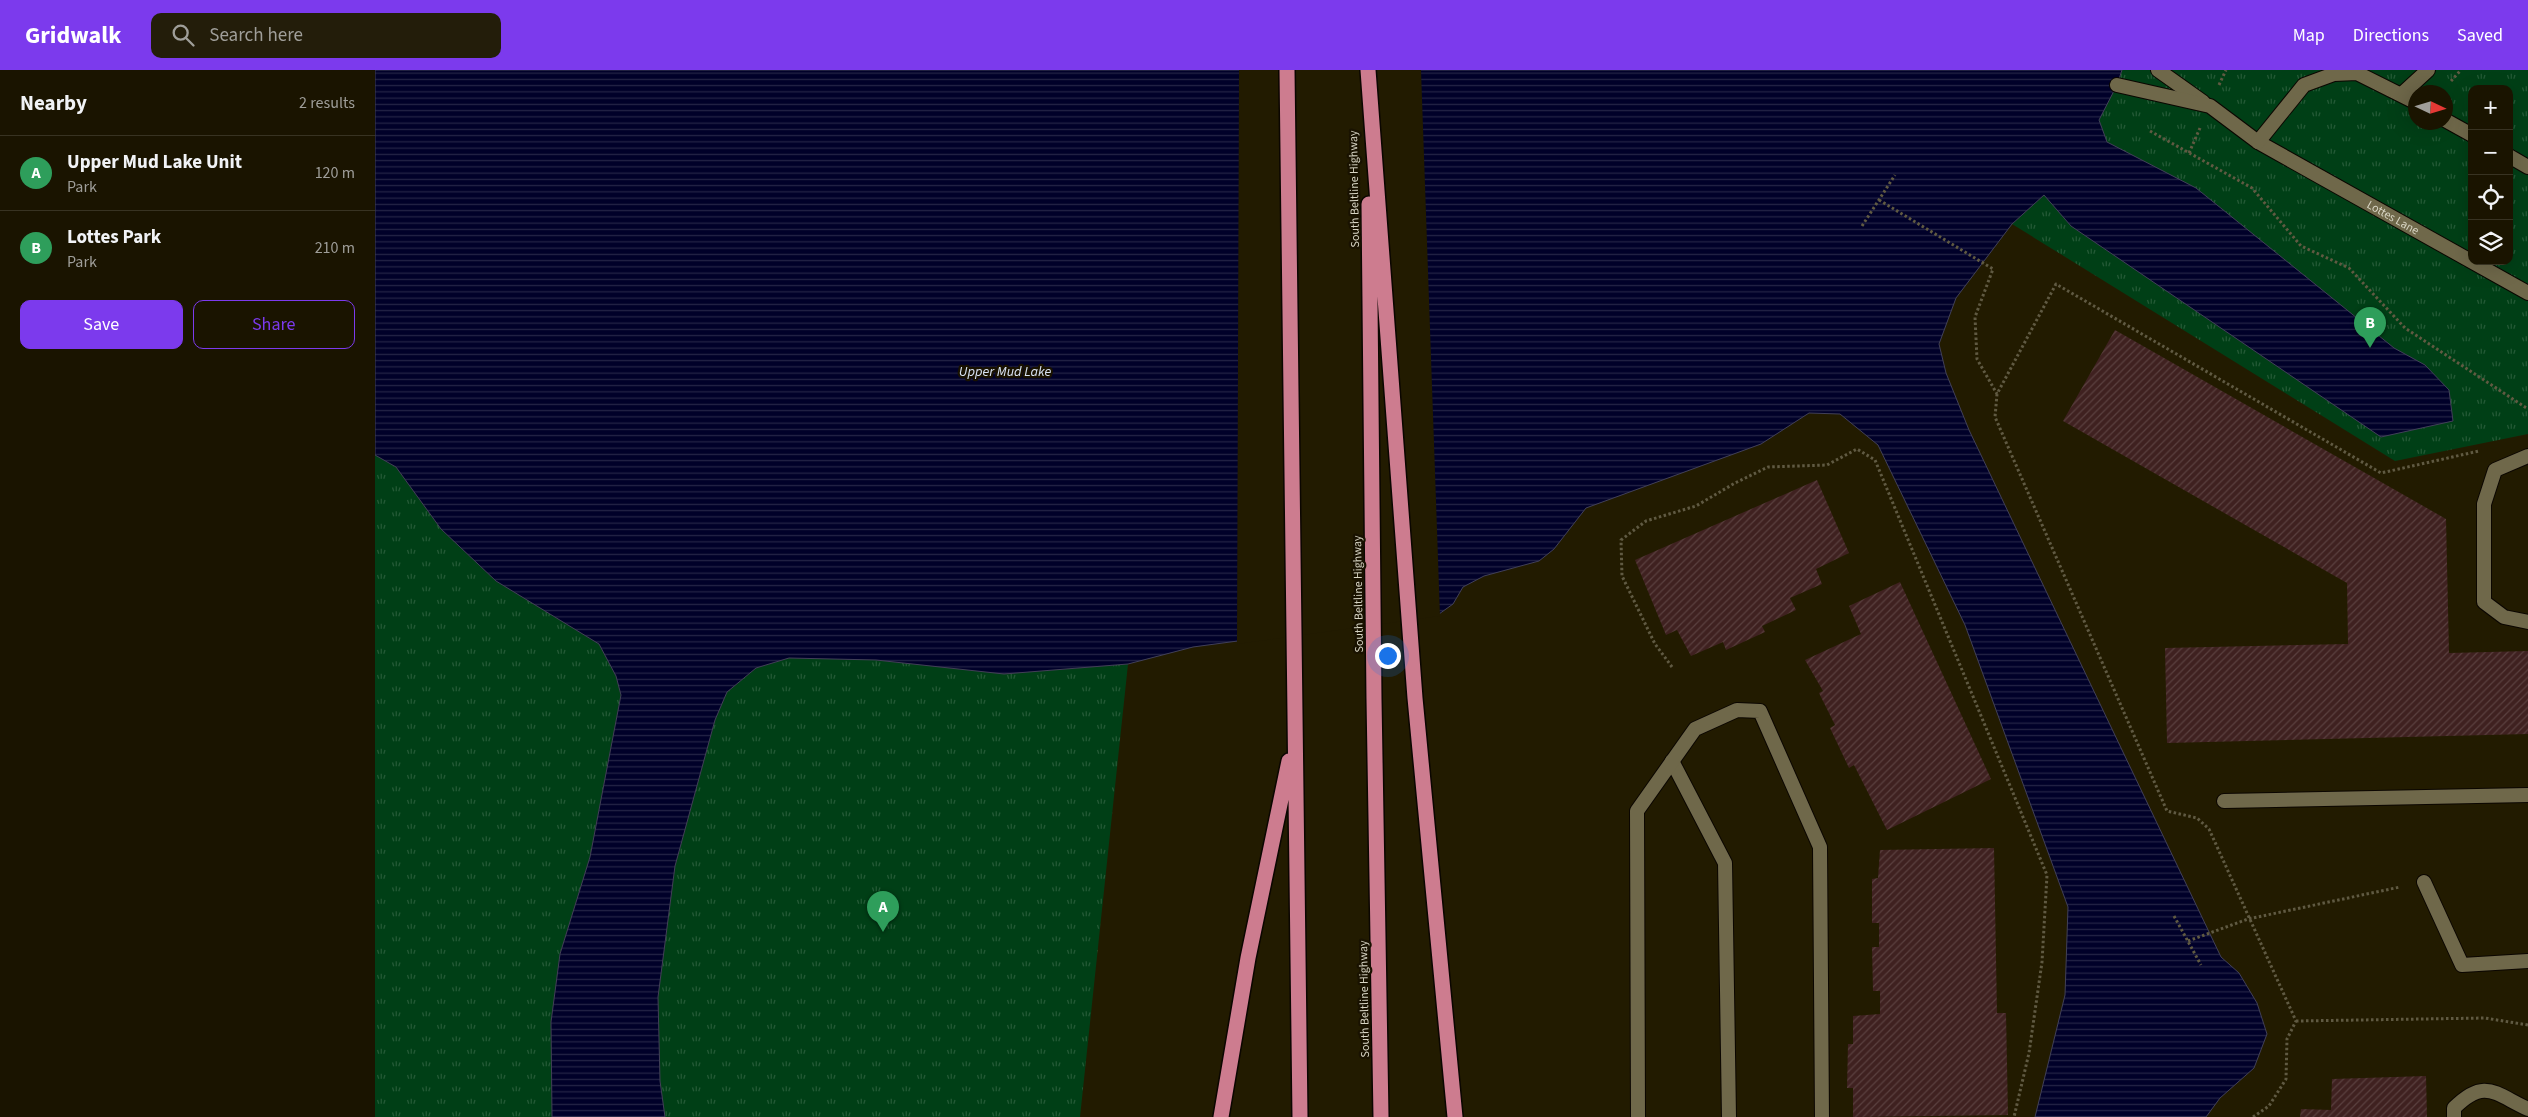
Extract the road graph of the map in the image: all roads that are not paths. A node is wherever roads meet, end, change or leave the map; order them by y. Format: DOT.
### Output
graph roads {
  1 [pos="1287,70"];
  2 [pos="1368,70"];
  3 [pos="2158,70"];
  4 [pos="2427,70"];
  5 [pos="2117,85"];
  6 [pos="2402,94"];
  7 [pos="2408,98"];
  8 [pos="2210,106"];
  9 [pos="2453,124"];
  10 [pos="2468,133"];
  11 [pos="2258,142"];
  12 [pos="2513,158"];
  13 [pos="2528,167"];
  14 [pos="2528,293"];
  15 [pos="2528,456"];
  16 [pos="2528,622"];
  17 [pos="1295,732"];
  18 [pos="1672,761"];
  19 [pos="2528,795"];
  20 [pos="2225,801"];
  21 [pos="2424,882"];
  22 [pos="2528,961"];
  23 [pos="2528,1109"];
  24 [pos="1221,1117"];
  25 [pos="1300,1117"];
  26 [pos="1381,1117"];
  27 [pos="1455,1117"];
  28 [pos="1638,1117"];
  29 [pos="1729,1117"];
  30 [pos="1822,1117"];
  31 [pos="2454,1117"];
  1 -- 17 [label="highway"];
  2 -- 26 [label="highway, South Beltline Highway"];
  2 -- 27 [label="highway"];
  3 -- 8 [label="lane, Lottes Lane"];
  4 -- 6 [label="lane"];
  5 -- 8 [label="lane"];
  6 -- 7 [label="lane"];
  6 -- 11 [label="lane"];
  8 -- 11 [label="lane, Lottes Lane"];
  9 -- 10 [label="lane"];
  11 -- 14 [label="lane, Lottes Lane"];
  12 -- 13 [label="lane"];
  15 -- 16 [label="lane"];
  17 -- 24 [label="highway"];
  17 -- 25 [label="highway"];
  18 -- 28 [label="lane"];
  18 -- 29 [label="lane"];
  18 -- 30 [label="lane"];
  19 -- 20 [label="lane"];
  21 -- 22 [label="lane"];
  23 -- 31 [label="lane"];
}
